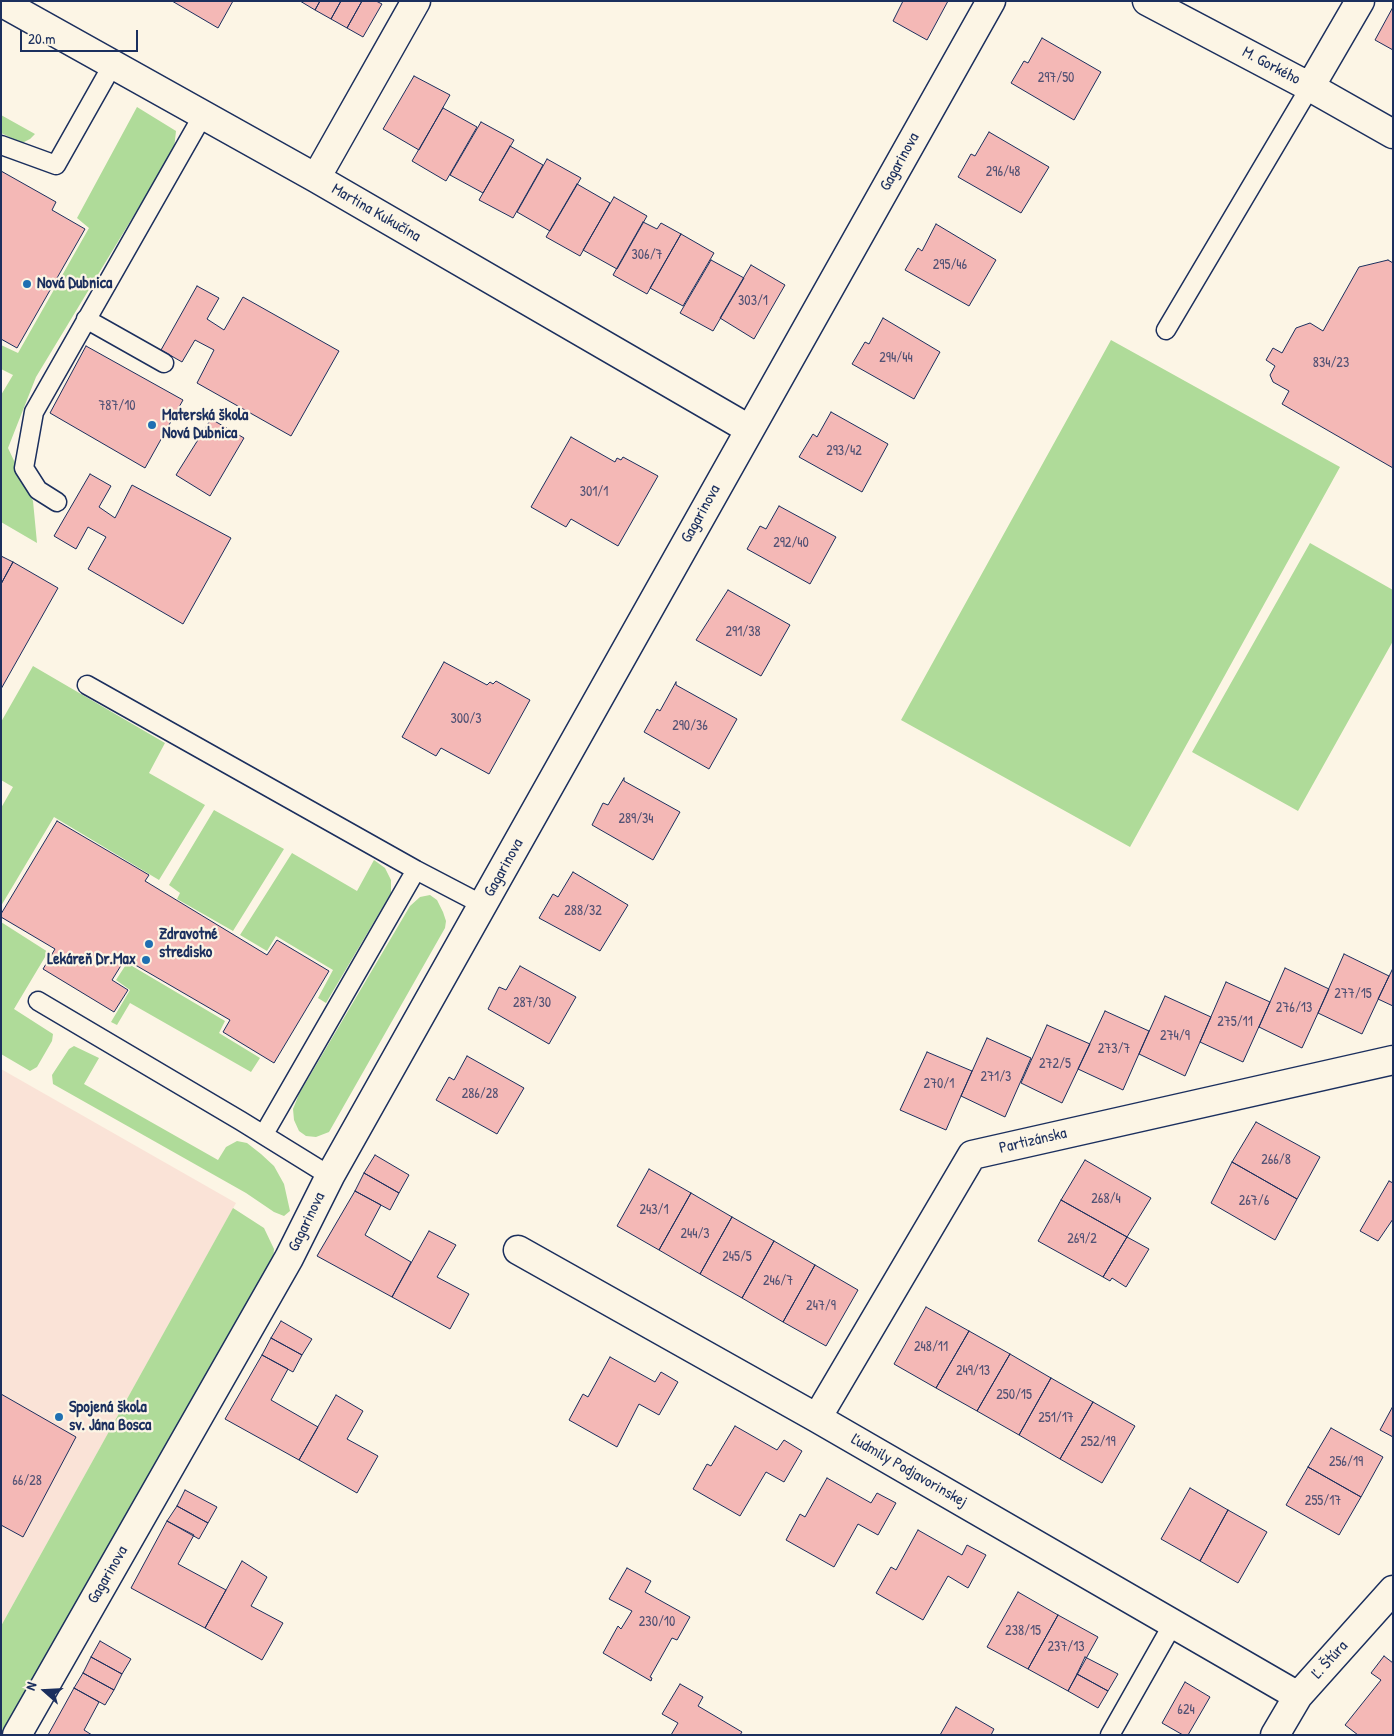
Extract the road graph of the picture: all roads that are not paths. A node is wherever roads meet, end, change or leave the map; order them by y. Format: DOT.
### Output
graph roads {
  1 [pos="416,1"];
  2 [pos="991,1"];
  3 [pos="1147,1"];
  4 [pos="1360,1"];
  5 [pos="1,2"];
  6 [pos="33,9"];
  7 [pos="113,64"];
  8 [pos="1310,87"];
  9 [pos="203,114"];
  10 [pos="1393,134"];
  11 [pos="1,145"];
  12 [pos="316,178"];
  13 [pos="86,319"];
  14 [pos="1166,330"];
  15 [pos="164,363"];
  16 [pos="749,430"];
  17 [pos="57,502"];
  18 [pos="87,685"];
  19 [pos="416,870"];
  20 [pos="483,905"];
  21 [pos="38,1001"];
  22 [pos="1393,1060"];
  23 [pos="264,1134"];
  24 [pos="330,1176"];
  25 [pos="518,1250"];
  26 [pos="817,1418"];
  27 [pos="1393,1590"];
  28 [pos="1174,1622"];
  29 [pos="1298,1696"];
  30 [pos="17,1735"];
  31 [pos="1110,1735"];
  32 [pos="1275,1735"];
  1 -- 12 [label="street"];
  2 -- 16 [label="street, Gagarinova"];
  3 -- 8 [label="street, M. Gorkého"];
  4 -- 8 [label="street"];
  5 -- 6 [label="street, Martina Kukučína"];
  6 -- 7 [label="street, Martina Kukučína"];
  7 -- 9 [label="street, Martina Kukučína"];
  7 -- 11 [label="lane"];
  8 -- 10 [label="street, M. Gorkého"];
  8 -- 14 [label="lane"];
  9 -- 12 [label="street, Martina Kukučína"];
  9 -- 13 [label="lane"];
  12 -- 16 [label="street, Martina Kukučína"];
  13 -- 15 [label="lane"];
  13 -- 17 [label="lane"];
  16 -- 20 [label="street, Gagarinova"];
  18 -- 19 [label="lane"];
  19 -- 20 [label="lane"];
  19 -- 23 [label="lane"];
  20 -- 24 [label="street, Gagarinova"];
  21 -- 23 [label="lane"];
  22 -- 26 [label="street, Partizánska"];
  23 -- 24 [label="lane"];
  24 -- 30 [label="street, Gagarinova"];
  25 -- 26 [label="street, Ľudmily Podjavorinskej"];
  26 -- 28 [label="street, Ľudmily Podjavorinskej"];
  27 -- 29 [label="street, Ľ. Štúra"];
  28 -- 29 [label="street, Ľudmily Podjavorinskej"];
  28 -- 31 [label="lane"];
  29 -- 32 [label="street, Ľ. Štúra"];
}
